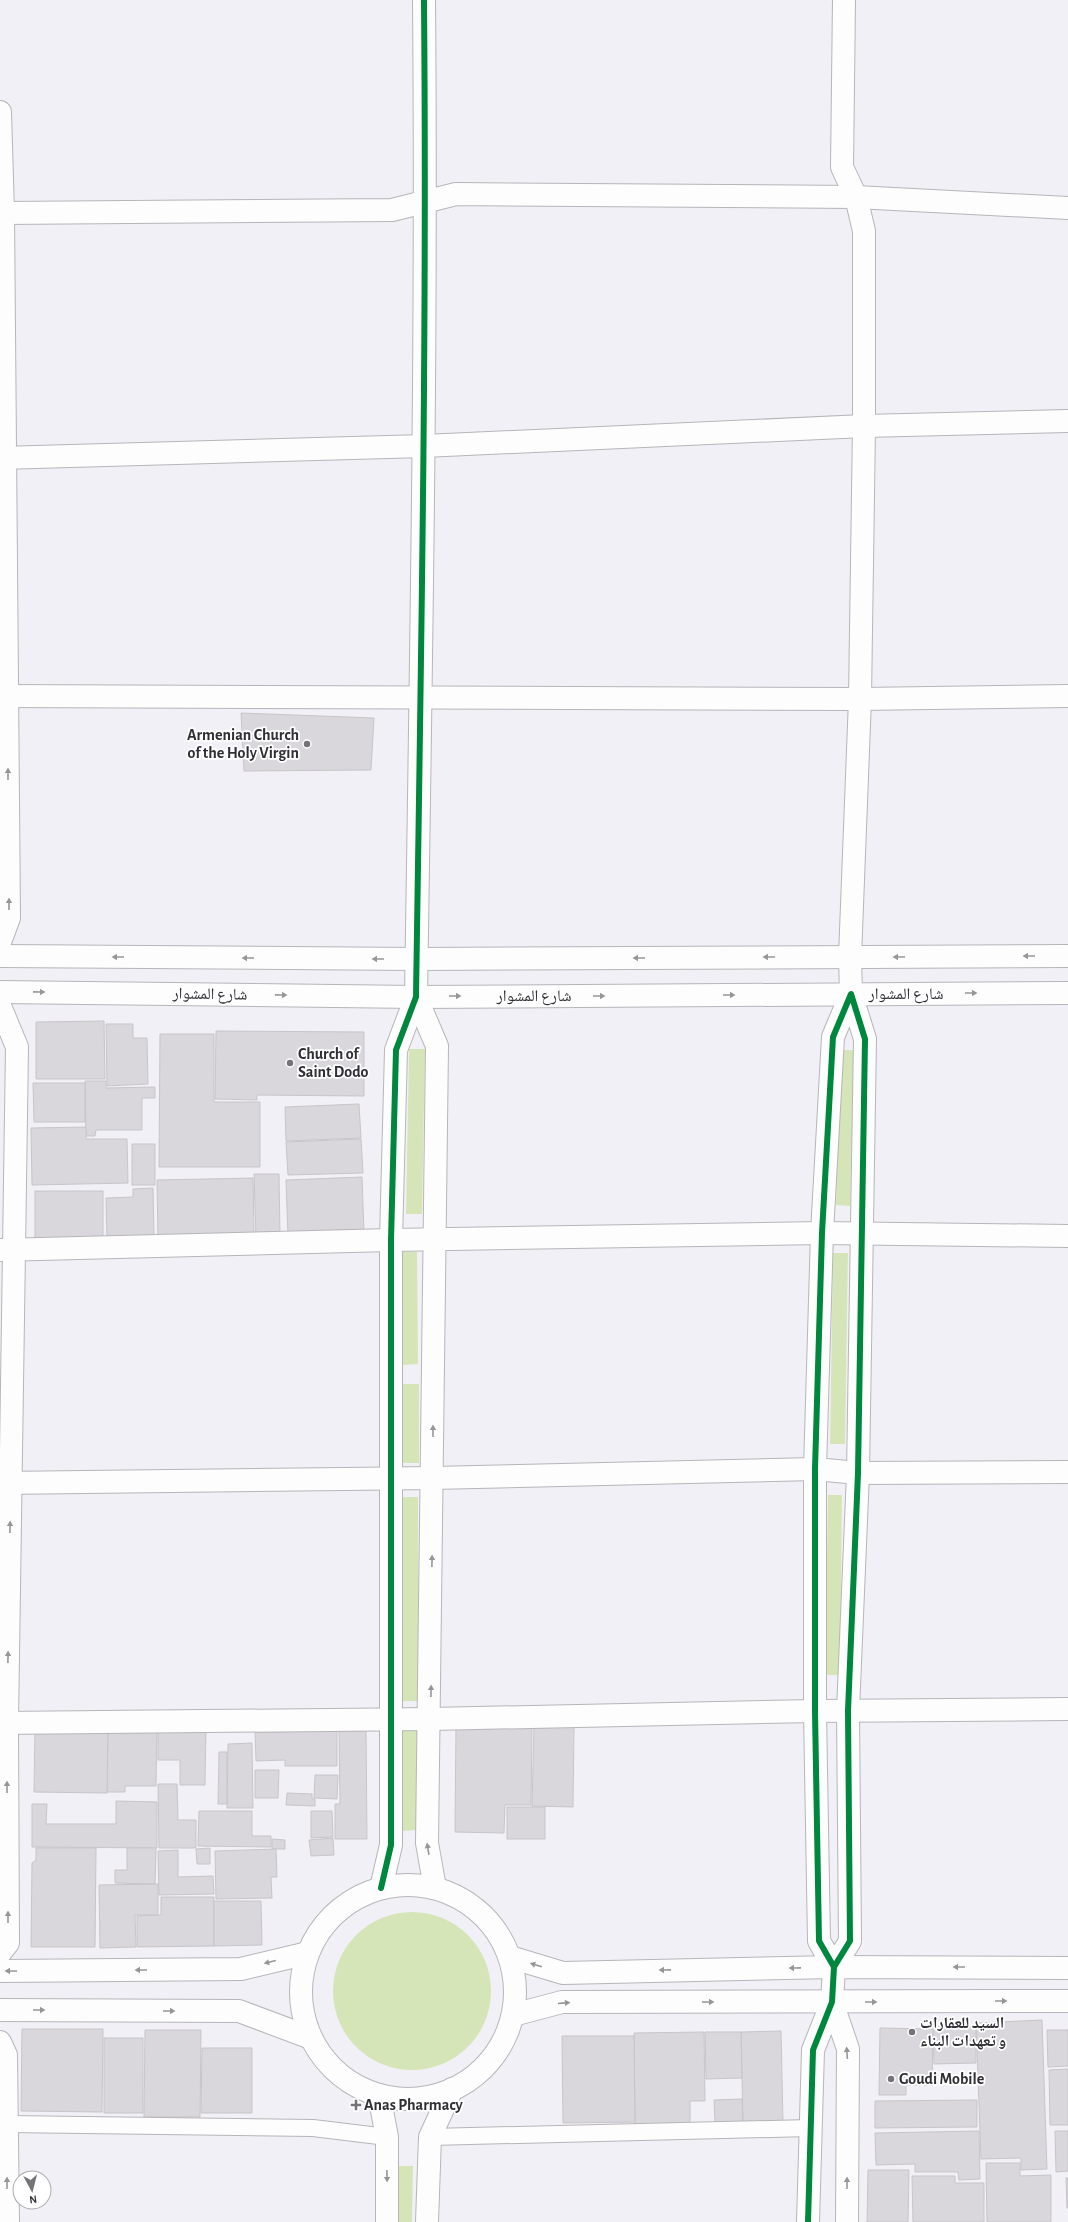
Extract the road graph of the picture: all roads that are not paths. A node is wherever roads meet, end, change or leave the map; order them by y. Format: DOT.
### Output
graph roads {
  1 [pos="424,0"];
  2 [pos="844,0"];
  3 [pos="0,112"];
  4 [pos="0,122"];
  5 [pos="856,197"];
  6 [pos="426,200"];
  7 [pos="1068,208"];
  8 [pos="3,213"];
  9 [pos="1068,421"];
  10 [pos="864,426"];
  11 [pos="424,446"];
  12 [pos="2,458"];
  13 [pos="4,696"];
  14 [pos="422,696"];
  15 [pos="1068,696"];
  16 [pos="860,699"];
  17 [pos="0,942"];
  18 [pos="0,956"];
  19 [pos="1068,956"];
  20 [pos="850,957"];
  21 [pos="417,959"];
  22 [pos="0,992"];
  23 [pos="1068,993"];
  24 [pos="851,994"];
  25 [pos="416,997"];
  26 [pos="0,1006"];
  27 [pos="822,1233"];
  28 [pos="862,1233"];
  29 [pos="1068,1236"];
  30 [pos="433,1239"];
  31 [pos="390,1240"];
  32 [pos="7,1249"];
  33 [pos="815,1469"];
  34 [pos="1068,1472"];
  35 [pos="858,1473"];
  36 [pos="391,1478"];
  37 [pos="433,1478"];
  38 [pos="5,1483"];
  39 [pos="1068,1709"];
  40 [pos="815,1710"];
  41 [pos="848,1711"];
  42 [pos="391,1719"];
  43 [pos="430,1719"];
  44 [pos="4,1723"];
  45 [pos="381,1888"];
  46 [pos="435,1888"];
  47 [pos="0,1953"];
  48 [pos="308,1953"];
  49 [pos="510,1957"];
  50 [pos="834,1967"];
  51 [pos="1068,1968"];
  52 [pos="0,1971"];
  53 [pos="1068,2001"];
  54 [pos="832,2002"];
  55 [pos="0,2010"];
  56 [pos="513,2016"];
  57 [pos="311,2038"];
  58 [pos="0,2042"];
  59 [pos="452,2089"];
  60 [pos="379,2095"];
  61 [pos="7,2124"];
  62 [pos="810,2128"];
  63 [pos="387,2137"];
  64 [pos="430,2137"];
  65 [pos="8,2222"];
  66 [pos="387,2222"];
  67 [pos="427,2222"];
  68 [pos="808,2222"];
  69 [pos="847,2222"];
  1 -- 6 [label="street"];
  2 -- 5 [label="street"];
  3 -- 4 [label="street"];
  4 -- 8 [label="street"];
  5 -- 6 [label="street"];
  5 -- 7 [label="street"];
  5 -- 10 [label="street"];
  6 -- 8 [label="street"];
  6 -- 11 [label="street"];
  8 -- 12 [label="street"];
  9 -- 10 [label="street"];
  10 -- 11 [label="street"];
  10 -- 16 [label="street"];
  11 -- 12 [label="street"];
  11 -- 14 [label="street"];
  12 -- 13 [label="street"];
  13 -- 14 [label="street"];
  17 -- 13 [label="street, one-way"];
  14 -- 16 [label="street"];
  14 -- 21 [label="street"];
  15 -- 16 [label="street"];
  16 -- 20 [label="street"];
  21 -- 18 [label="street, one-way"];
  19 -- 20 [label="street, one-way"];
  20 -- 21 [label="street, one-way"];
  20 -- 24 [label="street"];
  21 -- 25 [label="street"];
  22 -- 25 [label="street, شارع المشوار, one-way"];
  24 -- 23 [label="street, شارع المشوار, one-way"];
  25 -- 24 [label="street, شارع المشوار, one-way"];
  24 -- 27 [label="street"];
  24 -- 28 [label="street"];
  25 -- 30 [label="street"];
  25 -- 31 [label="street"];
  26 -- 32 [label="street"];
  27 -- 28 [label="street"];
  27 -- 30 [label="street"];
  27 -- 33 [label="street"];
  28 -- 29 [label="street"];
  28 -- 35 [label="street"];
  30 -- 31 [label="street"];
  37 -- 30 [label="street, one-way"];
  31 -- 32 [label="street"];
  31 -- 36 [label="street"];
  32 -- 38 [label="street"];
  33 -- 35 [label="street"];
  33 -- 37 [label="street"];
  33 -- 40 [label="street"];
  34 -- 35 [label="street"];
  35 -- 41 [label="street"];
  36 -- 37 [label="street"];
  36 -- 38 [label="street"];
  36 -- 42 [label="street"];
  43 -- 37 [label="street, one-way"];
  44 -- 38 [label="street, one-way"];
  39 -- 41 [label="street"];
  40 -- 41 [label="street"];
  40 -- 43 [label="street"];
  40 -- 50 [label="street"];
  41 -- 50 [label="street"];
  42 -- 43 [label="street"];
  42 -- 44 [label="street"];
  42 -- 45 [label="street"];
  46 -- 43 [label="street, one-way"];
  47 -- 44 [label="street, one-way"];
  45 -- 46 [label="street"];
  45 -- 48 [label="street"];
  46 -- 49 [label="street"];
  48 -- 52 [label="street, one-way"];
  48 -- 57 [label="street"];
  50 -- 49 [label="street, one-way"];
  49 -- 56 [label="street"];
  51 -- 50 [label="street, one-way"];
  50 -- 54 [label="street"];
  54 -- 53 [label="street, one-way"];
  56 -- 54 [label="street, one-way"];
  54 -- 62 [label="street"];
  69 -- 54 [label="street, one-way"];
  55 -- 57 [label="street, one-way"];
  56 -- 59 [label="street"];
  57 -- 60 [label="street"];
  58 -- 61 [label="street"];
  59 -- 60 [label="street"];
  59 -- 64 [label="street"];
  60 -- 63 [label="street"];
  61 -- 63 [label="lane"];
  65 -- 61 [label="street, one-way"];
  62 -- 64 [label="lane"];
  62 -- 68 [label="street"];
  63 -- 66 [label="street, one-way"];
  64 -- 67 [label="street"];
}
